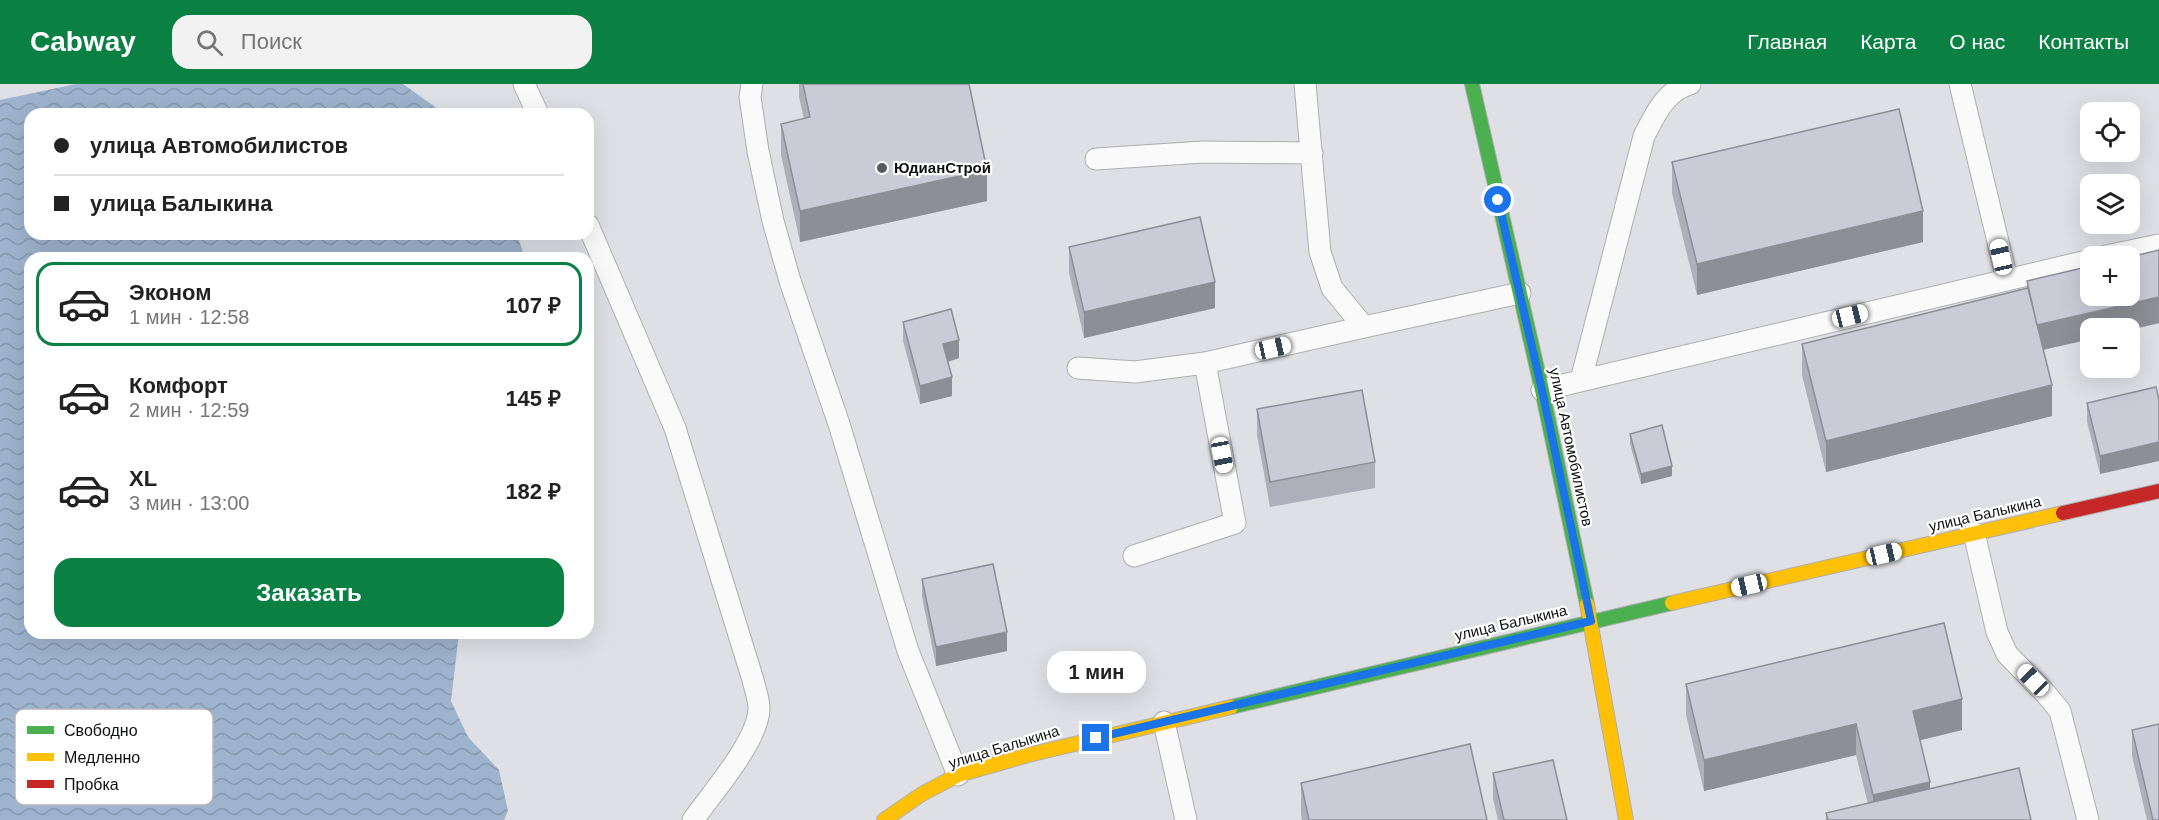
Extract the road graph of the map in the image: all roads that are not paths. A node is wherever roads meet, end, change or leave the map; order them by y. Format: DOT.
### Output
graph roads {
  1 [pos="524,84"];
  2 [pos="752,84"];
  3 [pos="1305,84"];
  4 [pos="1472,84"];
  5 [pos="1690,84"];
  6 [pos="1960,84"];
  7 [pos="535,108"];
  8 [pos="1312,153"];
  9 [pos="1096,159"];
  10 [pos="594,239"];
  11 [pos="2159,245"];
  12 [pos="2140,249"];
  13 [pos="2080,262"];
  14 [pos="2007,279"];
  15 [pos="1520,293"];
  16 [pos="1364,327"];
  17 [pos="1205,363"];
  18 [pos="1078,368"];
  19 [pos="1581,380"];
  20 [pos="1542,390"];
  21 [pos="2159,491"];
  22 [pos="1974,533"];
  23 [pos="1134,556"];
  24 [pos="1591,621"];
  25 [pos="1164,722"];
  26 [pos="958,775"];
  27 [pos="693,820"];
  28 [pos="884,820"];
  29 [pos="1186,820"];
  30 [pos="1626,820"];
  31 [pos="2088,820"];
  1 -- 7 [label="lane"];
  2 -- 26 [label="lane"];
  3 -- 8 [label="lane"];
  4 -- 15 [label="street, улица Автомобилистов"];
  5 -- 19 [label="lane"];
  6 -- 14 [label="lane"];
  8 -- 9 [label="lane"];
  8 -- 16 [label="lane"];
  10 -- 27 [label="lane"];
  11 -- 12 [label="lane"];
  13 -- 14 [label="lane"];
  14 -- 19 [label="lane"];
  15 -- 16 [label="lane"];
  15 -- 20 [label="street, улица Автомобилистов"];
  16 -- 17 [label="lane"];
  17 -- 18 [label="lane"];
  17 -- 23 [label="lane"];
  19 -- 20 [label="lane"];
  20 -- 24 [label="street, улица Автомобилистов"];
  21 -- 22 [label="street, улица Балыкина"];
  22 -- 24 [label="street, улица Балыкина"];
  22 -- 31 [label="lane"];
  24 -- 25 [label="street, улица Балыкина"];
  24 -- 30 [label="street, улица Автомобилистов"];
  25 -- 26 [label="street, улица Балыкина"];
  25 -- 29 [label="lane"];
  26 -- 28 [label="street, улица Балыкина"];
}
